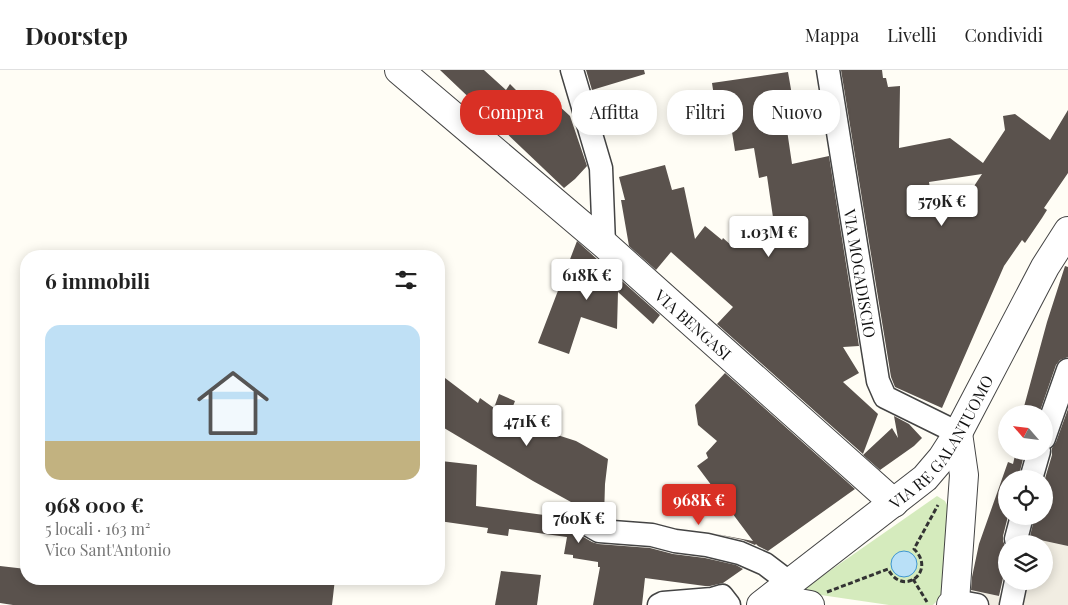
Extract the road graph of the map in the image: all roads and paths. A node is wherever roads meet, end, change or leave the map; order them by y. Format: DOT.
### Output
graph roads {
  1 [pos="399,70"];
  2 [pos="572,70"];
  3 [pos="828,70"];
  4 [pos="1068,231"];
  5 [pos="604,244"];
  6 [pos="1068,370"];
  7 [pos="1053,412"];
  8 [pos="958,433"];
  9 [pos="930,473"];
  10 [pos="964,475"];
  11 [pos="894,503"];
  12 [pos="580,520"];
  13 [pos="913,579"];
  14 [pos="1014,590"];
  15 [pos="774,595"];
  16 [pos="816,602"];
  17 [pos="953,604"];
  18 [pos="659,605"];
  19 [pos="729,605"];
  20 [pos="1011,605"];
  1 -- 5 [label="street, VIA BENGASI"];
  2 -- 5 [label="street"];
  3 -- 8 [label="street, VIA MOGADISCIO"];
  4 -- 8 [label="street, VIA RE GALANTUOMO"];
  5 -- 11 [label="street, VIA BENGASI"];
  6 -- 7 [label="street"];
  8 -- 9 [label="street, VIA RE GALANTUOMO"];
  8 -- 10 [label="street"];
  9 -- 10 [label="street"];
  9 -- 11 [label="street, VIA RE GALANTUOMO"];
  9 -- 13 [label="path"];
  10 -- 17 [label="street"];
  11 -- 15 [label="street, VIA RE GALANTUOMO"];
  12 -- 15 [label="street"];
  13 -- 16 [label="path"];
  13 -- 17 [label="path"];
  14 -- 20 [label="street"];
  15 -- 16 [label="street"];
  18 -- 19 [label="street"];
}
